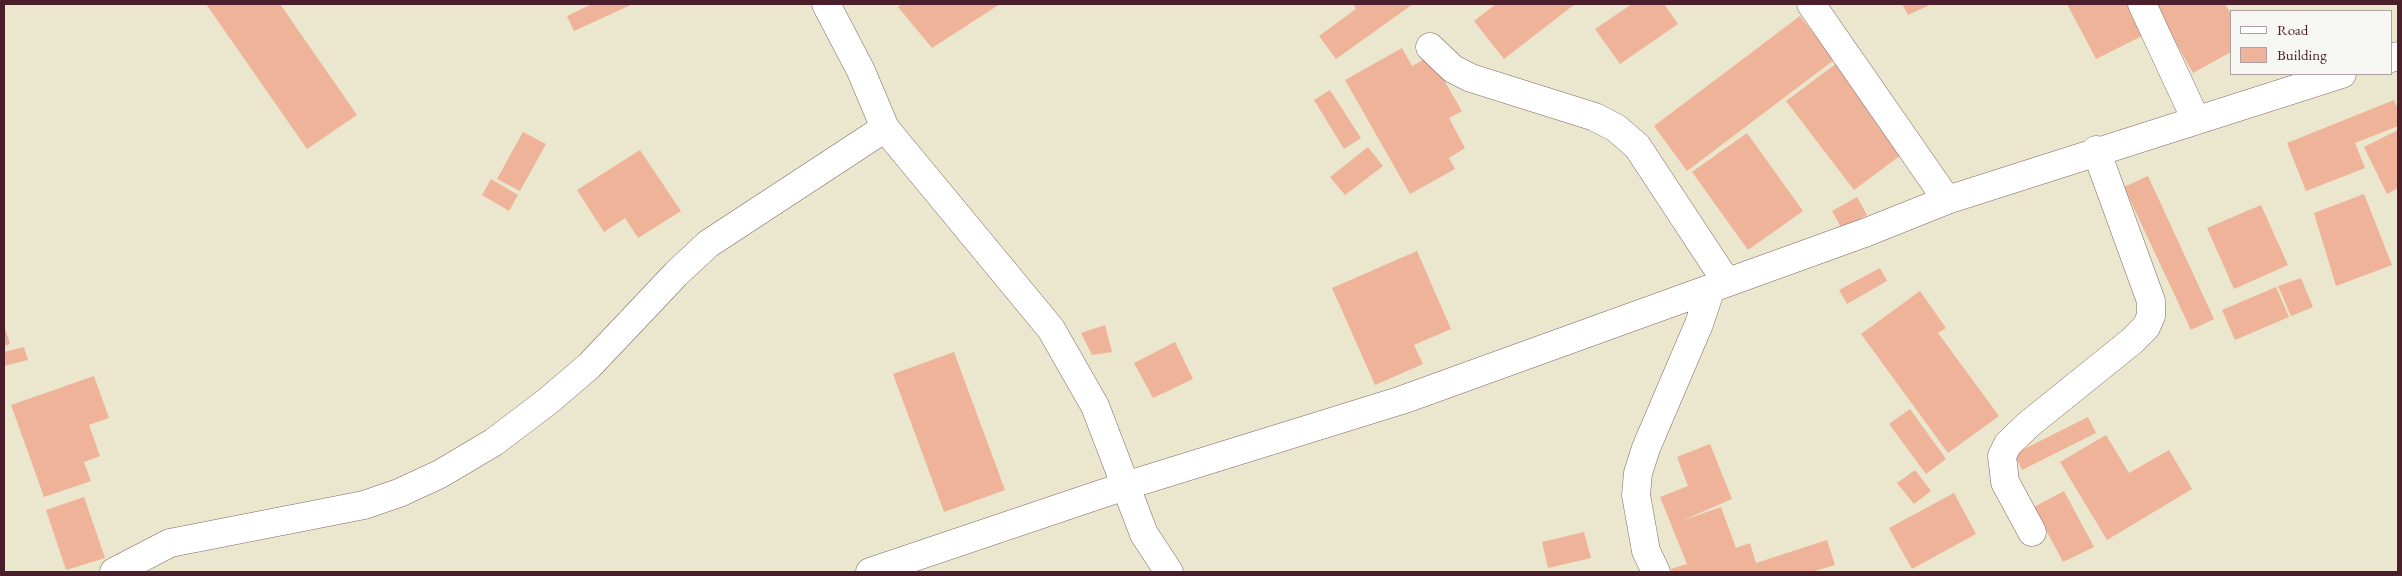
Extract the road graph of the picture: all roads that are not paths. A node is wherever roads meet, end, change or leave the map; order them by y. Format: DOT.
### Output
graph roads {
  1 [pos="826,4"];
  2 [pos="1811,4"];
  3 [pos="2142,4"];
  4 [pos="1430,47"];
  5 [pos="2339,75"];
  6 [pos="2196,120"];
  7 [pos="885,128"];
  8 [pos="2096,150"];
  9 [pos="1947,200"];
  10 [pos="1719,285"];
  11 [pos="1125,486"];
  12 [pos="2032,532"];
  13 [pos="114,572"];
  14 [pos="870,572"];
  15 [pos="1169,572"];
  16 [pos="1656,572"];
  1 -- 7 [label="street"];
  2 -- 9 [label="street"];
  3 -- 6 [label="street"];
  4 -- 10 [label="street"];
  5 -- 6 [label="street"];
  6 -- 8 [label="street"];
  7 -- 11 [label="street"];
  7 -- 13 [label="street"];
  8 -- 9 [label="street"];
  8 -- 12 [label="street"];
  9 -- 10 [label="street"];
  10 -- 11 [label="street"];
  10 -- 16 [label="street"];
  11 -- 14 [label="street"];
  11 -- 15 [label="street"];
}
